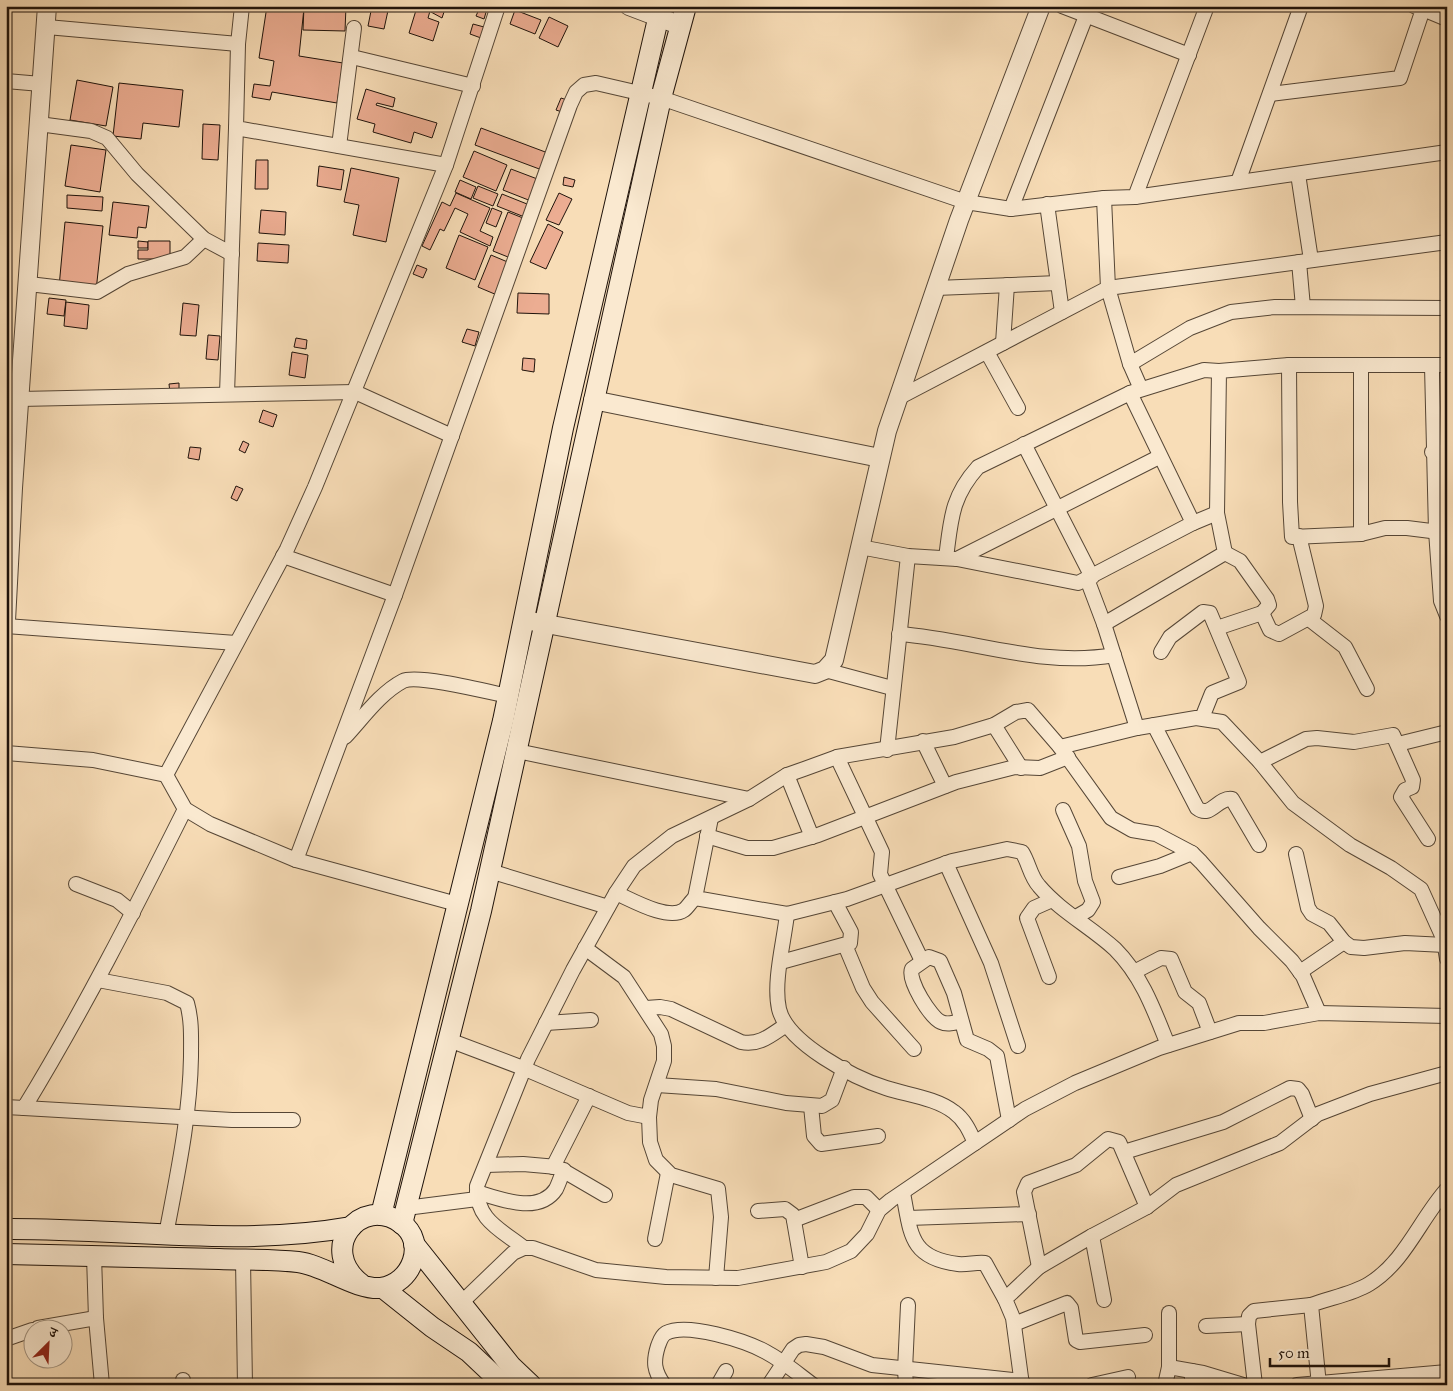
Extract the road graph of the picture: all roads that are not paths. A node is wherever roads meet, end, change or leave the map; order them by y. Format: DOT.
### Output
graph roads {
  1 [pos="47,6"];
  2 [pos="242,6"];
  3 [pos="498,6"];
  4 [pos="629,6"];
  5 [pos="686,6"];
  6 [pos="1041,6"];
  7 [pos="1062,6"];
  8 [pos="1207,6"];
  9 [pos="1301,6"];
  10 [pos="1421,7"];
  11 [pos="660,12"];
  12 [pos="1086,16"];
  13 [pos="1447,19"];
  14 [pos="680,25"];
  15 [pos="47,27"];
  16 [pos="354,28"];
  17 [pos="238,44"];
  18 [pos="1189,55"];
  19 [pos="352,57"];
  20 [pos="6,81"];
  21 [pos="41,84"];
  22 [pos="473,86"];
  23 [pos="640,94"];
  24 [pos="1270,94"];
  25 [pos="661,98"];
  26 [pos="39,124"];
  27 [pos="236,128"];
  28 [pos="339,146"];
  29 [pos="1447,152"];
  30 [pos="446,165"];
  31 [pos="1298,174"];
  32 [pos="1238,182"];
  33 [pos="1135,197"];
  34 [pos="1104,198"];
  35 [pos="966,202"];
  36 [pos="1047,204"];
  37 [pos="1011,208"];
  38 [pos="204,239"];
  39 [pos="1447,242"];
  40 [pos="232,254"];
  41 [pos="1305,261"];
  42 [pos="1058,283"];
  43 [pos="29,284"];
  44 [pos="1007,285"];
  45 [pos="936,288"];
  46 [pos="1108,288"];
  47 [pos="1303,308"];
  48 [pos="1447,308"];
  49 [pos="1062,312"];
  50 [pos="1002,343"];
  51 [pos="987,352"];
  52 [pos="1130,364"];
  53 [pos="1289,365"];
  54 [pos="1447,365"];
  55 [pos="1361,366"];
  56 [pos="1432,366"];
  57 [pos="1219,371"];
  58 [pos="1135,391"];
  59 [pos="354,392"];
  60 [pos="227,394"];
  61 [pos="898,398"];
  62 [pos="13,399"];
  63 [pos="593,400"];
  64 [pos="1018,408"];
  65 [pos="452,436"];
  66 [pos="1024,444"];
  67 [pos="1432,452"];
  68 [pos="1447,452"];
  69 [pos="1159,457"];
  70 [pos="880,458"];
  71 [pos="1057,508"];
  72 [pos="1217,513"];
  73 [pos="1193,523"];
  74 [pos="9,526"];
  75 [pos="1441,532"];
  76 [pos="1362,534"];
  77 [pos="1299,536"];
  78 [pos="860,547"];
  79 [pos="1225,553"];
  80 [pos="283,556"];
  81 [pos="908,556"];
  82 [pos="951,558"];
  83 [pos="1089,578"];
  84 [pos="395,594"];
  85 [pos="1262,612"];
  86 [pos="1447,616"];
  87 [pos="1309,619"];
  88 [pos="525,620"];
  89 [pos="6,621"];
  90 [pos="546,624"];
  91 [pos="1104,624"];
  92 [pos="6,626"];
  93 [pos="1217,628"];
  94 [pos="899,634"];
  95 [pos="236,643"];
  96 [pos="1161,652"];
  97 [pos="1114,655"];
  98 [pos="825,670"];
  99 [pos="892,688"];
  100 [pos="1367,689"];
  101 [pos="508,696"];
  102 [pos="1202,718"];
  103 [pos="994,725"];
  104 [pos="1154,725"];
  105 [pos="1137,728"];
  106 [pos="1447,732"];
  107 [pos="923,741"];
  108 [pos="341,742"];
  109 [pos="1398,744"];
  110 [pos="517,750"];
  111 [pos="886,750"];
  112 [pos="1064,752"];
  113 [pos="6,753"];
  114 [pos="837,757"];
  115 [pos="1260,762"];
  116 [pos="1021,768"];
  117 [pos="166,775"];
  118 [pos="787,776"];
  119 [pos="944,786"];
  120 [pos="749,799"];
  121 [pos="185,809"];
  122 [pos="1063,810"];
  123 [pos="865,817"];
  124 [pos="711,818"];
  125 [pos="707,836"];
  126 [pos="812,837"];
  127 [pos="1428,839"];
  128 [pos="1259,846"];
  129 [pos="1192,853"];
  130 [pos="1296,854"];
  131 [pos="296,860"];
  132 [pos="946,863"];
  133 [pos="490,871"];
  134 [pos="1119,877"];
  135 [pos="76,884"];
  136 [pos="886,885"];
  137 [pos="616,893"];
  138 [pos="694,898"];
  139 [pos="1052,900"];
  140 [pos="835,902"];
  141 [pos="458,904"];
  142 [pos="608,907"];
  143 [pos="133,914"];
  144 [pos="787,914"];
  145 [pos="1076,917"];
  146 [pos="1344,942"];
  147 [pos="844,945"];
  148 [pos="585,948"];
  149 [pos="1446,954"];
  150 [pos="922,961"];
  151 [pos="781,962"];
  152 [pos="1134,972"];
  153 [pos="1300,972"];
  154 [pos="1048,977"];
  155 [pos="98,980"];
  156 [pos="646,1008"];
  157 [pos="1319,1014"];
  158 [pos="1447,1016"];
  159 [pos="591,1020"];
  160 [pos="960,1021"];
  161 [pos="546,1023"];
  162 [pos="786,1026"];
  163 [pos="1210,1032"];
  164 [pos="449,1040"];
  165 [pos="1168,1045"];
  166 [pos="1018,1046"];
  167 [pos="914,1049"];
  168 [pos="523,1068"];
  169 [pos="844,1068"];
  170 [pos="1447,1073"];
  171 [pos="657,1086"];
  172 [pos="588,1096"];
  173 [pos="811,1106"];
  174 [pos="6,1107"];
  175 [pos="24,1108"];
  176 [pos="187,1116"];
  177 [pos="649,1117"];
  178 [pos="1312,1119"];
  179 [pos="293,1120"];
  180 [pos="1009,1120"];
  181 [pos="878,1136"];
  182 [pos="975,1143"];
  183 [pos="1124,1152"];
  184 [pos="486,1165"];
  185 [pos="558,1168"];
  186 [pos="668,1173"];
  187 [pos="1447,1189"];
  188 [pos="903,1193"];
  189 [pos="605,1195"];
  190 [pos="477,1196"];
  191 [pos="1147,1207"];
  192 [pos="758,1210"];
  193 [pos="879,1210"];
  194 [pos="1029,1214"];
  195 [pos="381,1215"];
  196 [pos="404,1216"];
  197 [pos="908,1218"];
  198 [pos="794,1220"];
  199 [pos="351,1227"];
  200 [pos="6,1229"];
  201 [pos="166,1236"];
  202 [pos="1092,1236"];
  203 [pos="655,1239"];
  204 [pos="414,1244"];
  205 [pos="524,1248"];
  206 [pos="6,1254"];
  207 [pos="94,1256"];
  208 [pos="243,1260"];
  209 [pos="802,1266"];
  210 [pos="1039,1267"];
  211 [pos="716,1278"];
  212 [pos="361,1284"];
  213 [pos="383,1288"];
  214 [pos="1006,1299"];
  215 [pos="1104,1300"];
  216 [pos="460,1304"];
  217 [pos="908,1305"];
  218 [pos="1311,1305"];
  219 [pos="1169,1313"];
  220 [pos="96,1318"];
  221 [pos="72,1322"];
  222 [pos="1014,1324"];
  223 [pos="1248,1324"];
  224 [pos="1206,1326"];
  225 [pos="22,1333"];
  226 [pos="1145,1335"];
  227 [pos="6,1339"];
  228 [pos="784,1365"];
  229 [pos="1169,1367"];
  230 [pos="905,1370"];
  231 [pos="726,1371"];
  232 [pos="1447,1372"];
  233 [pos="1128,1377"];
  234 [pos="1192,1378"];
  235 [pos="1022,1383"];
  236 [pos="100,1384"];
  237 [pos="1319,1384"];
  238 [pos="245,1385"];
  239 [pos="504,1385"];
  240 [pos="531,1385"];
  241 [pos="664,1385"];
  242 [pos="718,1385"];
  243 [pos="768,1385"];
  244 [pos="814,1385"];
  245 [pos="906,1385"];
  246 [pos="1092,1385"];
  247 [pos="1165,1385"];
  248 [pos="1243,1385"];
  249 [pos="1256,1385"];
  250 [pos="1297,1385"];
  1 -- 15 [label="street"];
  2 -- 17 [label="street"];
  3 -- 22 [label="street"];
  4 -- 11 [label="street"];
  5 -- 14 [label="main road"];
  6 -- 35 [label="street"];
  7 -- 12 [label="street"];
  8 -- 18 [label="street"];
  9 -- 24 [label="street"];
  10 -- 13 [label="street"];
  10 -- 24 [label="street"];
  11 -- 14 [label="street"];
  11 -- 23 [label="main road"];
  12 -- 18 [label="street"];
  12 -- 37 [label="street"];
  14 -- 25 [label="main road"];
  15 -- 17 [label="street"];
  15 -- 21 [label="street"];
  16 -- 19 [label="street"];
  17 -- 27 [label="street"];
  18 -- 33 [label="street"];
  19 -- 22 [label="street"];
  19 -- 28 [label="street"];
  20 -- 21 [label="street"];
  21 -- 26 [label="street"];
  22 -- 30 [label="street"];
  23 -- 25 [label="street"];
  23 -- 65 [label="street"];
  23 -- 88 [label="main road"];
  24 -- 32 [label="street"];
  25 -- 35 [label="street"];
  25 -- 63 [label="main road"];
  26 -- 38 [label="street"];
  26 -- 43 [label="street"];
  27 -- 28 [label="street"];
  27 -- 40 [label="street"];
  28 -- 30 [label="street"];
  29 -- 31 [label="street"];
  30 -- 59 [label="street"];
  31 -- 32 [label="street"];
  31 -- 41 [label="street"];
  32 -- 33 [label="street"];
  33 -- 34 [label="street"];
  34 -- 36 [label="street"];
  34 -- 46 [label="street"];
  35 -- 37 [label="street"];
  35 -- 45 [label="street"];
  36 -- 37 [label="street"];
  36 -- 42 [label="street"];
  38 -- 40 [label="street"];
  38 -- 43 [label="street"];
  39 -- 41 [label="street"];
  40 -- 60 [label="street"];
  41 -- 46 [label="street"];
  41 -- 47 [label="street"];
  42 -- 44 [label="street"];
  42 -- 49 [label="street"];
  43 -- 62 [label="street"];
  44 -- 45 [label="street"];
  44 -- 50 [label="street"];
  45 -- 61 [label="street"];
  46 -- 49 [label="street"];
  46 -- 52 [label="street"];
  47 -- 48 [label="street"];
  47 -- 52 [label="street"];
  49 -- 50 [label="street"];
  50 -- 51 [label="street"];
  51 -- 61 [label="street"];
  51 -- 64 [label="street"];
  52 -- 58 [label="street"];
  53 -- 55 [label="street"];
  53 -- 57 [label="street"];
  53 -- 77 [label="street"];
  54 -- 56 [label="street"];
  55 -- 56 [label="street"];
  55 -- 76 [label="street"];
  56 -- 67 [label="street"];
  57 -- 58 [label="street"];
  57 -- 72 [label="street"];
  58 -- 66 [label="street"];
  58 -- 69 [label="street"];
  59 -- 60 [label="street"];
  59 -- 65 [label="street"];
  59 -- 80 [label="street"];
  60 -- 62 [label="street"];
  61 -- 70 [label="street"];
  62 -- 74 [label="street"];
  63 -- 70 [label="street"];
  63 -- 90 [label="main road"];
  65 -- 84 [label="street"];
  66 -- 71 [label="street"];
  66 -- 82 [label="street"];
  67 -- 68 [label="street"];
  67 -- 75 [label="street"];
  69 -- 71 [label="street"];
  69 -- 73 [label="street"];
  70 -- 78 [label="street"];
  71 -- 82 [label="street"];
  71 -- 83 [label="street"];
  72 -- 73 [label="street"];
  72 -- 79 [label="street"];
  73 -- 83 [label="street"];
  74 -- 89 [label="street"];
  75 -- 76 [label="street"];
  75 -- 86 [label="street"];
  76 -- 77 [label="street"];
  77 -- 87 [label="street"];
  78 -- 81 [label="street"];
  78 -- 98 [label="street"];
  79 -- 85 [label="street"];
  79 -- 91 [label="street"];
  80 -- 84 [label="street"];
  80 -- 95 [label="street"];
  81 -- 82 [label="street"];
  81 -- 94 [label="street"];
  82 -- 83 [label="street"];
  83 -- 91 [label="street"];
  84 -- 108 [label="street"];
  85 -- 87 [label="street"];
  85 -- 93 [label="street"];
  87 -- 100 [label="street"];
  88 -- 90 [label="street"];
  88 -- 101 [label="main road"];
  90 -- 98 [label="street"];
  90 -- 110 [label="main road"];
  91 -- 97 [label="street"];
  92 -- 95 [label="street"];
  93 -- 96 [label="street"];
  93 -- 102 [label="street"];
  94 -- 97 [label="street"];
  94 -- 99 [label="street"];
  95 -- 117 [label="street"];
  97 -- 105 [label="street"];
  98 -- 99 [label="street"];
  99 -- 111 [label="street"];
  101 -- 108 [label="street"];
  101 -- 141 [label="main road"];
  102 -- 104 [label="street"];
  102 -- 115 [label="street"];
  103 -- 107 [label="street"];
  103 -- 112 [label="street"];
  103 -- 116 [label="street"];
  104 -- 105 [label="street"];
  104 -- 128 [label="street"];
  105 -- 112 [label="street"];
  106 -- 109 [label="street"];
  107 -- 111 [label="street"];
  107 -- 119 [label="street"];
  108 -- 131 [label="street"];
  109 -- 115 [label="street"];
  109 -- 127 [label="street"];
  110 -- 120 [label="street"];
  110 -- 133 [label="main road"];
  111 -- 114 [label="street"];
  112 -- 116 [label="street"];
  112 -- 129 [label="street"];
  113 -- 117 [label="street"];
  114 -- 118 [label="street"];
  114 -- 123 [label="street"];
  115 -- 149 [label="street"];
  116 -- 119 [label="street"];
  117 -- 121 [label="street"];
  118 -- 120 [label="street"];
  118 -- 126 [label="street"];
  119 -- 123 [label="street"];
  120 -- 124 [label="street"];
  121 -- 131 [label="street"];
  121 -- 143 [label="street"];
  122 -- 145 [label="street"];
  123 -- 126 [label="street"];
  123 -- 136 [label="street"];
  124 -- 125 [label="street"];
  124 -- 137 [label="street"];
  125 -- 126 [label="street"];
  125 -- 138 [label="street"];
  129 -- 134 [label="street"];
  129 -- 153 [label="street"];
  130 -- 146 [label="street"];
  131 -- 141 [label="street"];
  132 -- 136 [label="street"];
  132 -- 139 [label="street"];
  132 -- 166 [label="street"];
  133 -- 142 [label="street"];
  133 -- 164 [label="main road"];
  135 -- 143 [label="street"];
  136 -- 140 [label="street"];
  136 -- 150 [label="street"];
  137 -- 138 [label="street"];
  137 -- 142 [label="street"];
  138 -- 144 [label="street"];
  139 -- 145 [label="street"];
  139 -- 154 [label="street"];
  140 -- 144 [label="street"];
  140 -- 147 [label="street"];
  141 -- 195 [label="main road"];
  142 -- 148 [label="street"];
  143 -- 155 [label="street"];
  144 -- 151 [label="street"];
  145 -- 152 [label="street"];
  146 -- 149 [label="street"];
  146 -- 153 [label="street"];
  147 -- 151 [label="street"];
  147 -- 167 [label="street"];
  148 -- 156 [label="street"];
  148 -- 161 [label="street"];
  150 -- 160 [label="street"];
  150 -- 160 [label="street"];
  151 -- 162 [label="street"];
  152 -- 163 [label="street"];
  152 -- 165 [label="street"];
  153 -- 157 [label="street"];
  155 -- 175 [label="street"];
  155 -- 176 [label="street"];
  156 -- 162 [label="street"];
  156 -- 171 [label="street"];
  157 -- 158 [label="street"];
  157 -- 163 [label="street"];
  159 -- 161 [label="street"];
  160 -- 180 [label="street"];
  161 -- 168 [label="street"];
  162 -- 169 [label="street"];
  163 -- 165 [label="street"];
  164 -- 168 [label="street"];
  164 -- 196 [label="main road"];
  165 -- 180 [label="street"];
  168 -- 172 [label="street"];
  168 -- 184 [label="street"];
  169 -- 173 [label="street"];
  169 -- 182 [label="street"];
  170 -- 178 [label="street"];
  171 -- 173 [label="street"];
  171 -- 177 [label="street"];
  172 -- 177 [label="street"];
  172 -- 185 [label="street"];
  173 -- 181 [label="street"];
  174 -- 175 [label="street"];
  175 -- 176 [label="street"];
  176 -- 179 [label="street"];
  176 -- 201 [label="street"];
  177 -- 186 [label="street"];
  178 -- 183 [label="street"];
  178 -- 191 [label="street"];
  180 -- 182 [label="street"];
  182 -- 188 [label="street"];
  183 -- 191 [label="street"];
  183 -- 194 [label="street"];
  184 -- 185 [label="street"];
  184 -- 190 [label="street"];
  185 -- 189 [label="street"];
  185 -- 190 [label="street"];
  186 -- 203 [label="street"];
  186 -- 211 [label="street"];
  187 -- 218 [label="street"];
  188 -- 193 [label="street"];
  188 -- 197 [label="street"];
  190 -- 196 [label="street"];
  190 -- 205 [label="street"];
  191 -- 202 [label="street"];
  192 -- 198 [label="street"];
  193 -- 198 [label="street"];
  193 -- 209 [label="street"];
  194 -- 197 [label="street"];
  194 -- 210 [label="street"];
  195 -- 196 [label="main road"];
  195 -- 199 [label="main road"];
  196 -- 204 [label="main road"];
  197 -- 214 [label="street"];
  198 -- 209 [label="street"];
  199 -- 201 [label="main road"];
  199 -- 212 [label="main road"];
  200 -- 201 [label="main road"];
  202 -- 210 [label="street"];
  202 -- 215 [label="street"];
  204 -- 213 [label="main road"];
  204 -- 216 [label="main road"];
  205 -- 211 [label="street"];
  205 -- 216 [label="street"];
  206 -- 207 [label="main road"];
  207 -- 208 [label="main road"];
  207 -- 220 [label="street"];
  208 -- 212 [label="main road"];
  208 -- 238 [label="street"];
  209 -- 211 [label="street"];
  210 -- 214 [label="street"];
  212 -- 213 [label="main road"];
  213 -- 239 [label="main road"];
  214 -- 222 [label="street"];
  216 -- 240 [label="main road"];
  217 -- 230 [label="street"];
  218 -- 223 [label="street"];
  218 -- 237 [label="street"];
  219 -- 229 [label="street"];
  220 -- 221 [label="street"];
  220 -- 236 [label="street"];
  222 -- 226 [label="street"];
  222 -- 235 [label="street"];
  223 -- 224 [label="street"];
  223 -- 249 [label="street"];
  225 -- 227 [label="street"];
  228 -- 230 [label="street"];
  228 -- 241 [label="street"];
  228 -- 243 [label="street"];
  228 -- 244 [label="street"];
  229 -- 234 [label="street"];
  229 -- 247 [label="street"];
  230 -- 235 [label="street"];
  230 -- 245 [label="street"];
  231 -- 242 [label="street"];
  232 -- 237 [label="street"];
  233 -- 246 [label="street"];
  234 -- 248 [label="street"];
  237 -- 250 [label="street"];
}
